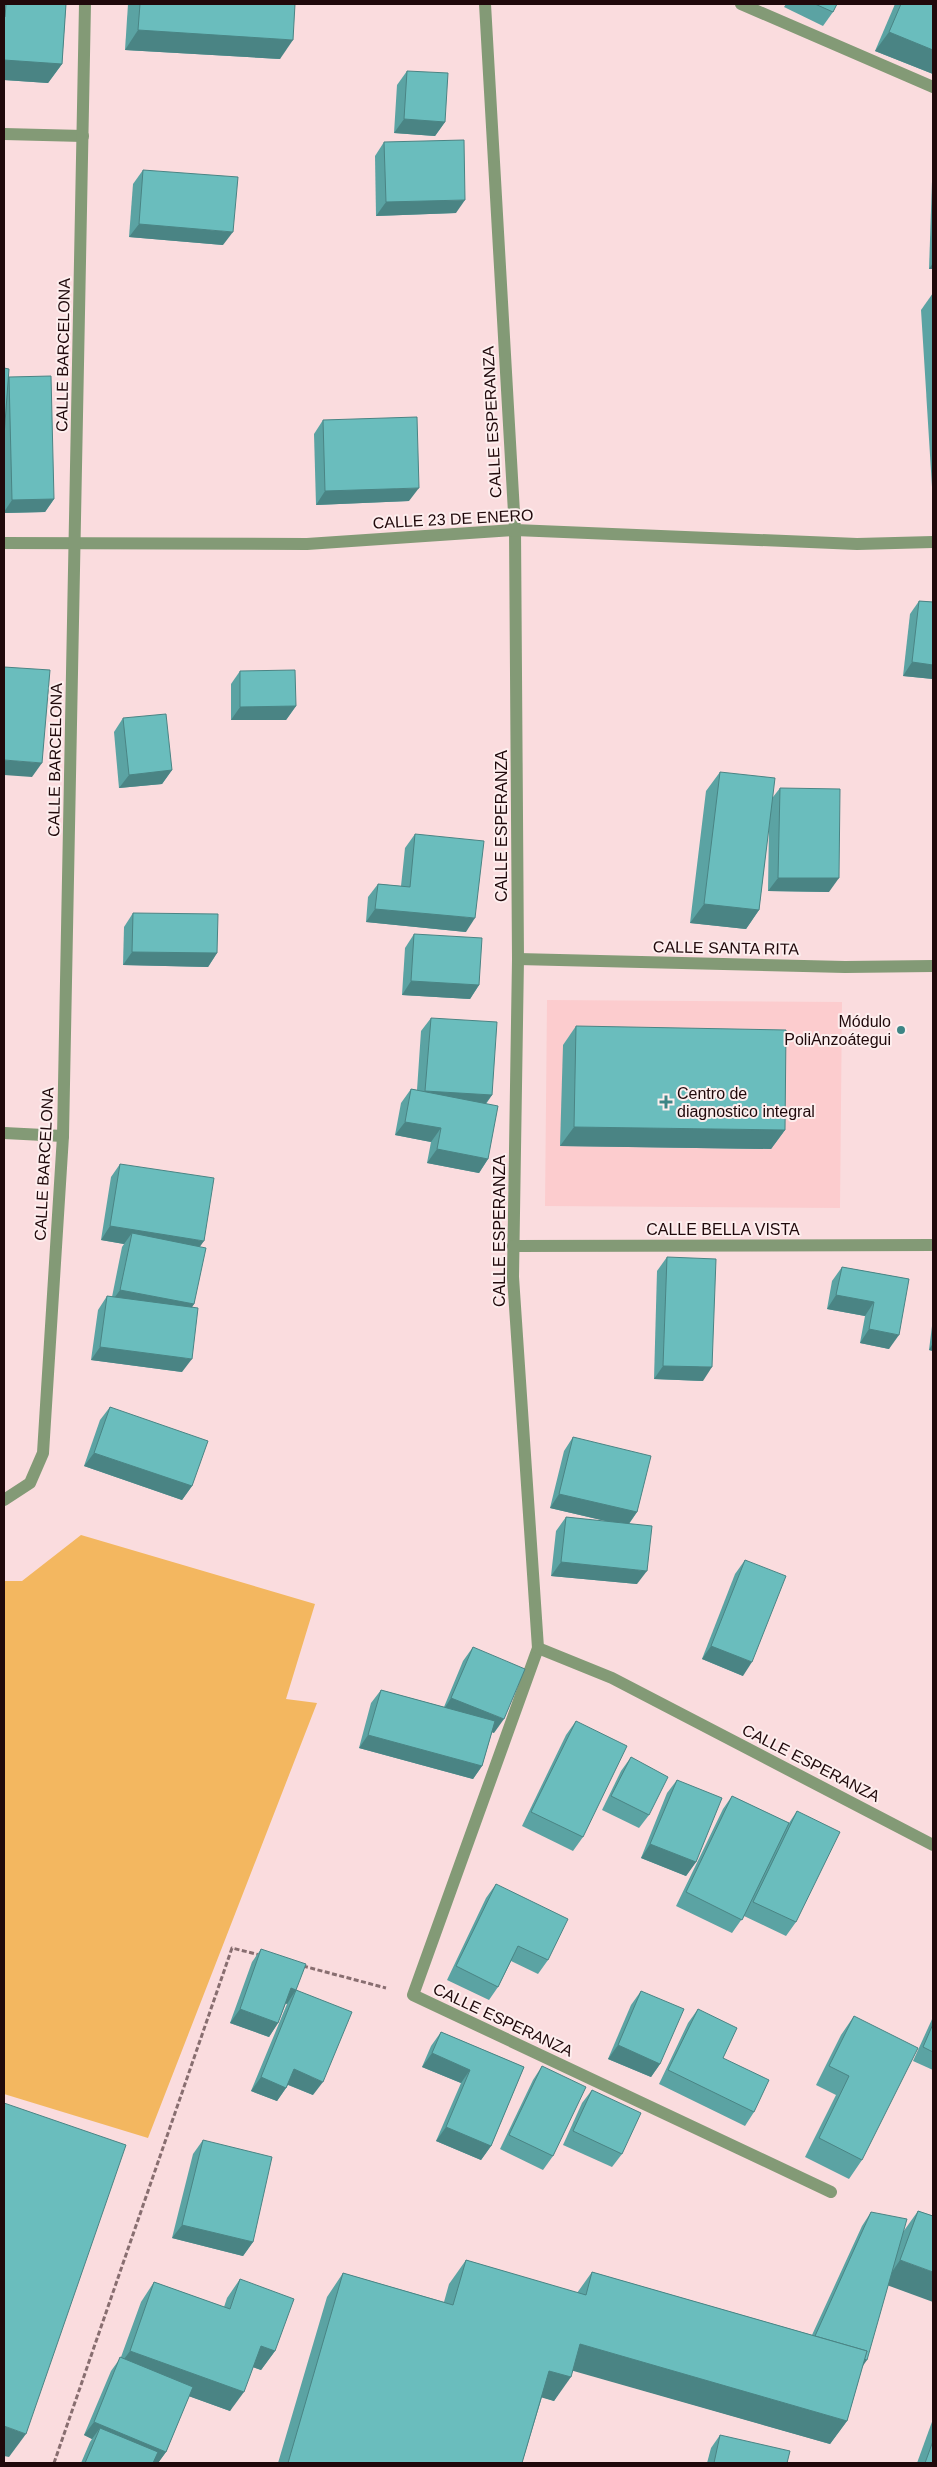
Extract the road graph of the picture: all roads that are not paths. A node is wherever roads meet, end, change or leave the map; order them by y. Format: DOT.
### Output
graph roads {
  1 [pos="85,4"];
  2 [pos="485,4"];
  3 [pos="741,4"];
  4 [pos="769,9"];
  5 [pos="933,87"];
  6 [pos="4,134"];
  7 [pos="83,136"];
  8 [pos="515,530"];
  9 [pos="933,542"];
  10 [pos="4,543"];
  11 [pos="76,544"];
  12 [pos="518,960"];
  13 [pos="933,966"];
  14 [pos="4,1133"];
  15 [pos="63,1136"];
  16 [pos="933,1245"];
  17 [pos="513,1246"];
  18 [pos="4,1500"];
  19 [pos="538,1648"];
  20 [pos="933,1845"];
  21 [pos="831,2192"];
  1 -- 7 [label="street, CALLE BARCELONA"];
  2 -- 8 [label="street, CALLE ESPERANZA"];
  3 -- 4 [label="street"];
  4 -- 5 [label="street"];
  6 -- 7 [label="street"];
  7 -- 11 [label="street, CALLE BARCELONA"];
  8 -- 9 [label="street, CALLE 23 DE ENERO"];
  8 -- 11 [label="street, CALLE 23 DE ENERO"];
  8 -- 12 [label="street, CALLE ESPERANZA"];
  10 -- 11 [label="street, CALLE 23 DE ENERO"];
  11 -- 15 [label="street, CALLE BARCELONA"];
  12 -- 13 [label="street, CALLE SANTA RITA"];
  12 -- 17 [label="street, CALLE ESPERANZA"];
  14 -- 15 [label="street"];
  15 -- 18 [label="street, CALLE BARCELONA"];
  16 -- 17 [label="street, CALLE BELLA VISTA"];
  17 -- 19 [label="street, CALLE ESPERANZA"];
  19 -- 20 [label="street, CALLE ESPERANZA"];
  19 -- 21 [label="street, CALLE ESPERANZA"];
}
